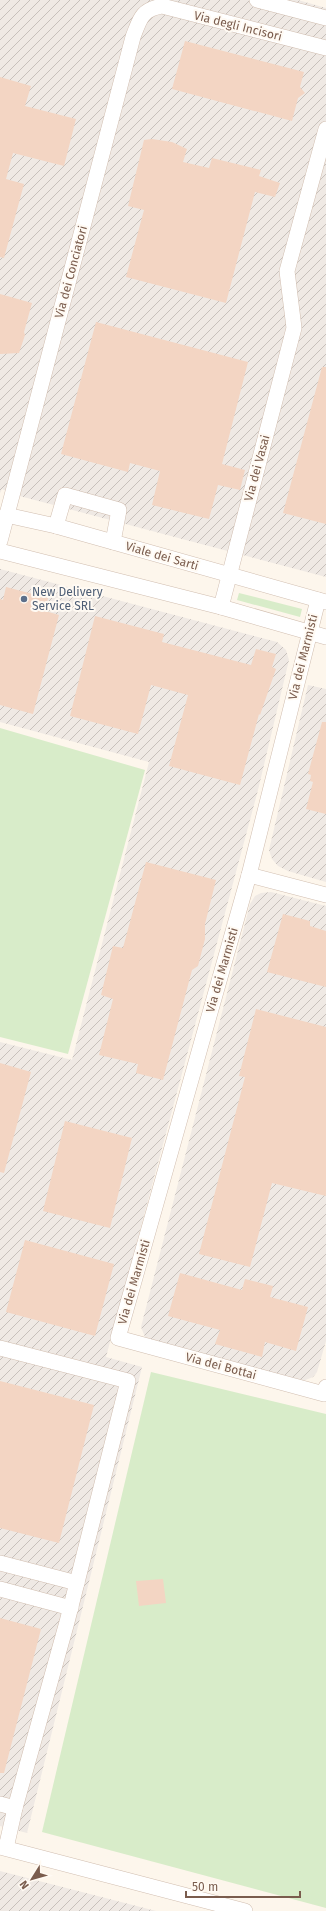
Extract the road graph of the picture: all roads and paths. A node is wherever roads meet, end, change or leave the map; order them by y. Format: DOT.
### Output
graph roads {
  1 [pos="257,0"];
  2 [pos="150,8"];
  3 [pos="326,18"];
  4 [pos="326,48"];
  5 [pos="326,129"];
  6 [pos="6,515"];
  7 [pos="56,526"];
  8 [pos="0,541"];
  9 [pos="113,542"];
  10 [pos="0,551"];
  11 [pos="229,576"];
  12 [pos="322,601"];
  13 [pos="221,607"];
  14 [pos="309,632"];
  15 [pos="326,637"];
  16 [pos="249,875"];
  17 [pos="326,895"];
  18 [pos="118,1338"];
  19 [pos="0,1348"];
  20 [pos="325,1390"];
  21 [pos="0,1563"];
  22 [pos="77,1583"];
  23 [pos="0,1589"];
  24 [pos="71,1608"];
  25 [pos="0,1804"];
  26 [pos="15,1808"];
  27 [pos="3,1848"];
  28 [pos="245,1911"];
  1 -- 3 [label="street"];
  2 -- 4 [label="street, Via degli Incisori"];
  2 -- 6 [label="street, Via dei Conciatori"];
  5 -- 11 [label="street, Via dei Vasai"];
  6 -- 7 [label="street, Viale dei Sarti"];
  6 -- 8 [label="street, Via dei Conciatori"];
  7 -- 9 [label="street, Viale dei Sarti"];
  7 -- 9 [label="street"];
  9 -- 11 [label="street, Viale dei Sarti"];
  10 -- 13 [label="street"];
  11 -- 12 [label="street, Viale dei Sarti"];
  11 -- 13 [label="street, Via dei Vasai"];
  12 -- 14 [label="street, Via dei Marmisti"];
  13 -- 14 [label="street"];
  14 -- 15 [label="street"];
  14 -- 16 [label="street, Via dei Marmisti"];
  16 -- 17 [label="street"];
  16 -- 18 [label="street, Via dei Marmisti"];
  18 -- 20 [label="street, Via dei Bottai"];
  19 -- 22 [label="street"];
  21 -- 22 [label="street"];
  22 -- 24 [label="street"];
  23 -- 24 [label="street"];
  24 -- 26 [label="street"];
  25 -- 26 [label="street"];
  26 -- 27 [label="street"];
  27 -- 28 [label="street"];
}
